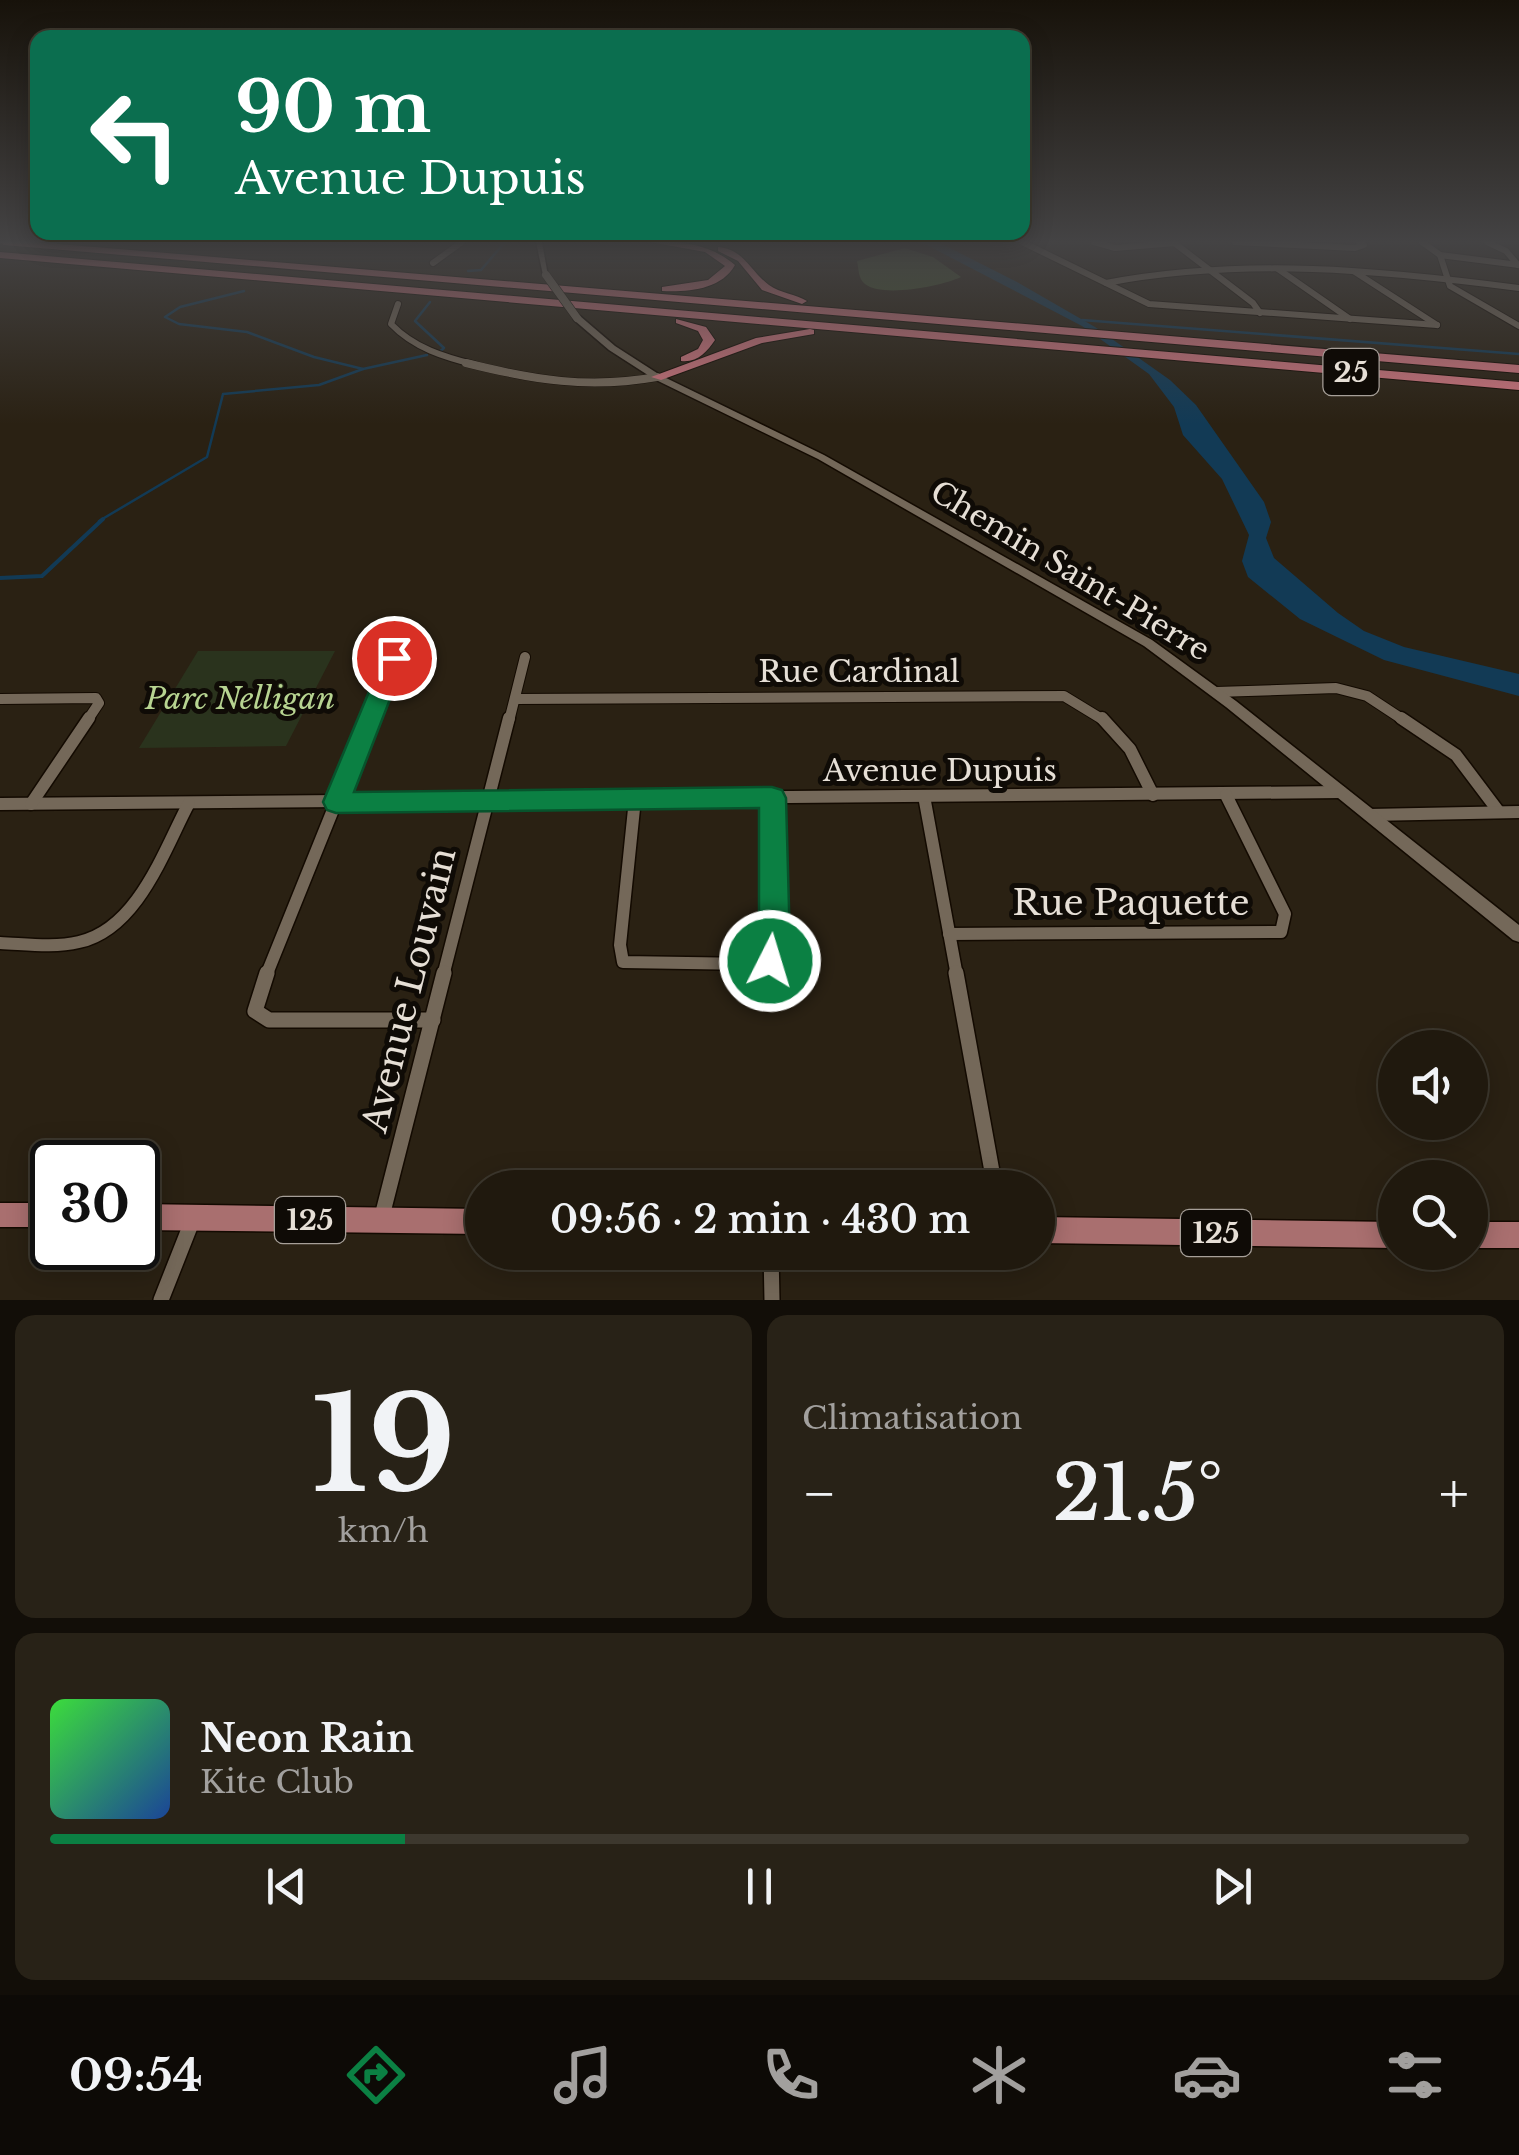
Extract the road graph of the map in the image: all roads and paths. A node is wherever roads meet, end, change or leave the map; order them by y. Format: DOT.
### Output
graph roads {
  1 [pos="549,303"];
  2 [pos="565,303"];
  3 [pos="731,303"];
  4 [pos="827,303"];
  5 [pos="1146,303"];
  6 [pos="1248,303"];
  7 [pos="1327,303"];
  8 [pos="1402,303"];
  9 [pos="1478,303"];
  10 [pos="398,304"];
  11 [pos="610,308"];
  12 [pos="1260,313"];
  13 [pos="906,317"];
  14 [pos="1352,320"];
  15 [pos="1519,326"];
  16 [pos="923,334"];
  17 [pos="1519,368"];
  18 [pos="649,376"];
  19 [pos="1519,386"];
  20 [pos="525,657"];
  21 [pos="394,658"];
  22 [pos="1216,692"];
  23 [pos="0,698"];
  24 [pos="515,700"];
  25 [pos="1341,792"];
  26 [pos="1153,795"];
  27 [pos="1226,795"];
  28 [pos="924,796"];
  29 [pos="772,798"];
  30 [pos="635,799"];
  31 [pos="488,800"];
  32 [pos="336,802"];
  33 [pos="189,803"];
  34 [pos="0,804"];
  35 [pos="32,804"];
  36 [pos="1499,812"];
  37 [pos="1519,812"];
  38 [pos="1368,815"];
  39 [pos="949,934"];
  40 [pos="1519,934"];
  41 [pos="0,943"];
  42 [pos="433,1020"];
  43 [pos="992,1170"];
  44 [pos="0,1215"];
  45 [pos="30,1216"];
  46 [pos="160,1217"];
  47 [pos="193,1218"];
  48 [pos="381,1221"];
  49 [pos="465,1222"];
  50 [pos="1055,1230"];
  51 [pos="1488,1235"];
  52 [pos="1519,1235"];
  53 [pos="1378,1236"];
  54 [pos="771,1270"];
  55 [pos="161,1300"];
  56 [pos="772,1300"];
  1 -- 11 [label="highway, 25"];
  2 -- 18 [label="street, Chemin Saint-Pierre, bridge"];
  3 -- 13 [label="highway, 25"];
  4 -- 13 [label="highway"];
  5 -- 12 [label="street"];
  6 -- 12 [label="street"];
  7 -- 14 [label="street"];
  8 -- 14 [label="street"];
  9 -- 15 [label="street"];
  10 -- 18 [label="street"];
  11 -- 16 [label="highway, 25"];
  11 -- 18 [label="highway"];
  12 -- 14 [label="street"];
  13 -- 17 [label="highway, 25"];
  16 -- 18 [label="highway"];
  16 -- 19 [label="highway, 25"];
  18 -- 22 [label="street, Chemin Saint-Pierre"];
  20 -- 24 [label="street, Avenue Louvain"];
  21 -- 32 [label="street"];
  22 -- 25 [label="street, Chemin Saint-Pierre"];
  22 -- 36 [label="street"];
  23 -- 35 [label="street"];
  24 -- 26 [label="street, Rue Cardinal"];
  24 -- 31 [label="street, Avenue Louvain"];
  25 -- 27 [label="street, Avenue Dupuis"];
  25 -- 38 [label="street, Chemin Saint-Pierre"];
  26 -- 27 [label="street, Avenue Dupuis"];
  26 -- 28 [label="street, Avenue Dupuis"];
  27 -- 39 [label="street, Rue Paquette"];
  28 -- 29 [label="street, Avenue Dupuis"];
  28 -- 39 [label="street"];
  29 -- 30 [label="street, Avenue Dupuis"];
  29 -- 30 [label="street"];
  30 -- 31 [label="street, Avenue Dupuis"];
  31 -- 32 [label="street, Avenue Dupuis"];
  31 -- 42 [label="street, Avenue Louvain"];
  32 -- 33 [label="street, Avenue Dupuis"];
  32 -- 42 [label="street"];
  33 -- 35 [label="street, Avenue Dupuis"];
  33 -- 41 [label="street"];
  34 -- 35 [label="street, Avenue Dupuis"];
  36 -- 37 [label="street"];
  36 -- 38 [label="street"];
  38 -- 40 [label="street, Chemin Saint-Pierre"];
  39 -- 43 [label="street"];
  42 -- 48 [label="street, Avenue Louvain"];
  44 -- 45 [label="main road"];
  46 -- 47 [label="main road, 125"];
  47 -- 48 [label="main road, 125"];
  47 -- 55 [label="street"];
  48 -- 49 [label="main road, 125"];
  50 -- 53 [label="main road, 125"];
  51 -- 52 [label="main road"];
  54 -- 56 [label="street"];
}
